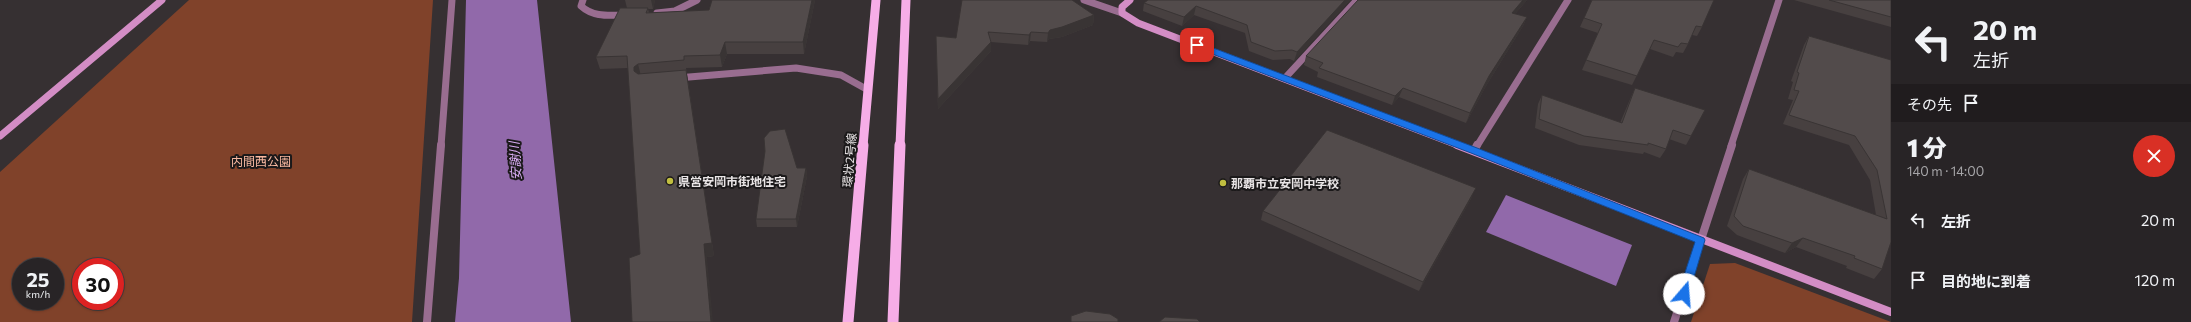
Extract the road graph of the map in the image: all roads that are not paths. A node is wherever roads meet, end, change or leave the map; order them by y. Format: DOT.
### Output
graph roads {
  1 [pos="162,0"];
  2 [pos="452,0"];
  3 [pos="583,0"];
  4 [pos="697,0"];
  5 [pos="876,0"];
  6 [pos="906,0"];
  7 [pos="1084,0"];
  8 [pos="1130,0"];
  9 [pos="1357,0"];
  10 [pos="1568,0"];
  11 [pos="1779,0"];
  12 [pos="1122,13"];
  13 [pos="636,14"];
  14 [pos="650,14"];
  15 [pos="672,78"];
  16 [pos="1285,78"];
  17 [pos="868,90"];
  18 [pos="0,136"];
  19 [pos="1474,150"];
  20 [pos="1700,240"];
  21 [pos="1891,312"];
  22 [pos="427,322"];
  23 [pos="848,322"];
  24 [pos="893,322"];
  25 [pos="1674,322"];
  1 -- 18 [label="street"];
  2 -- 22 [label="street"];
  3 -- 13 [label="street"];
  4 -- 14 [label="street"];
  5 -- 17 [label="main road, 環状2号線"];
  6 -- 24 [label="main road"];
  7 -- 12 [label="street"];
  8 -- 12 [label="street"];
  9 -- 16 [label="street"];
  10 -- 19 [label="street"];
  11 -- 20 [label="street"];
  12 -- 16 [label="street"];
  15 -- 17 [label="street"];
  16 -- 19 [label="street"];
  17 -- 23 [label="main road, 環状2号線"];
  19 -- 20 [label="street"];
  20 -- 21 [label="street"];
  20 -- 25 [label="street"];
}
